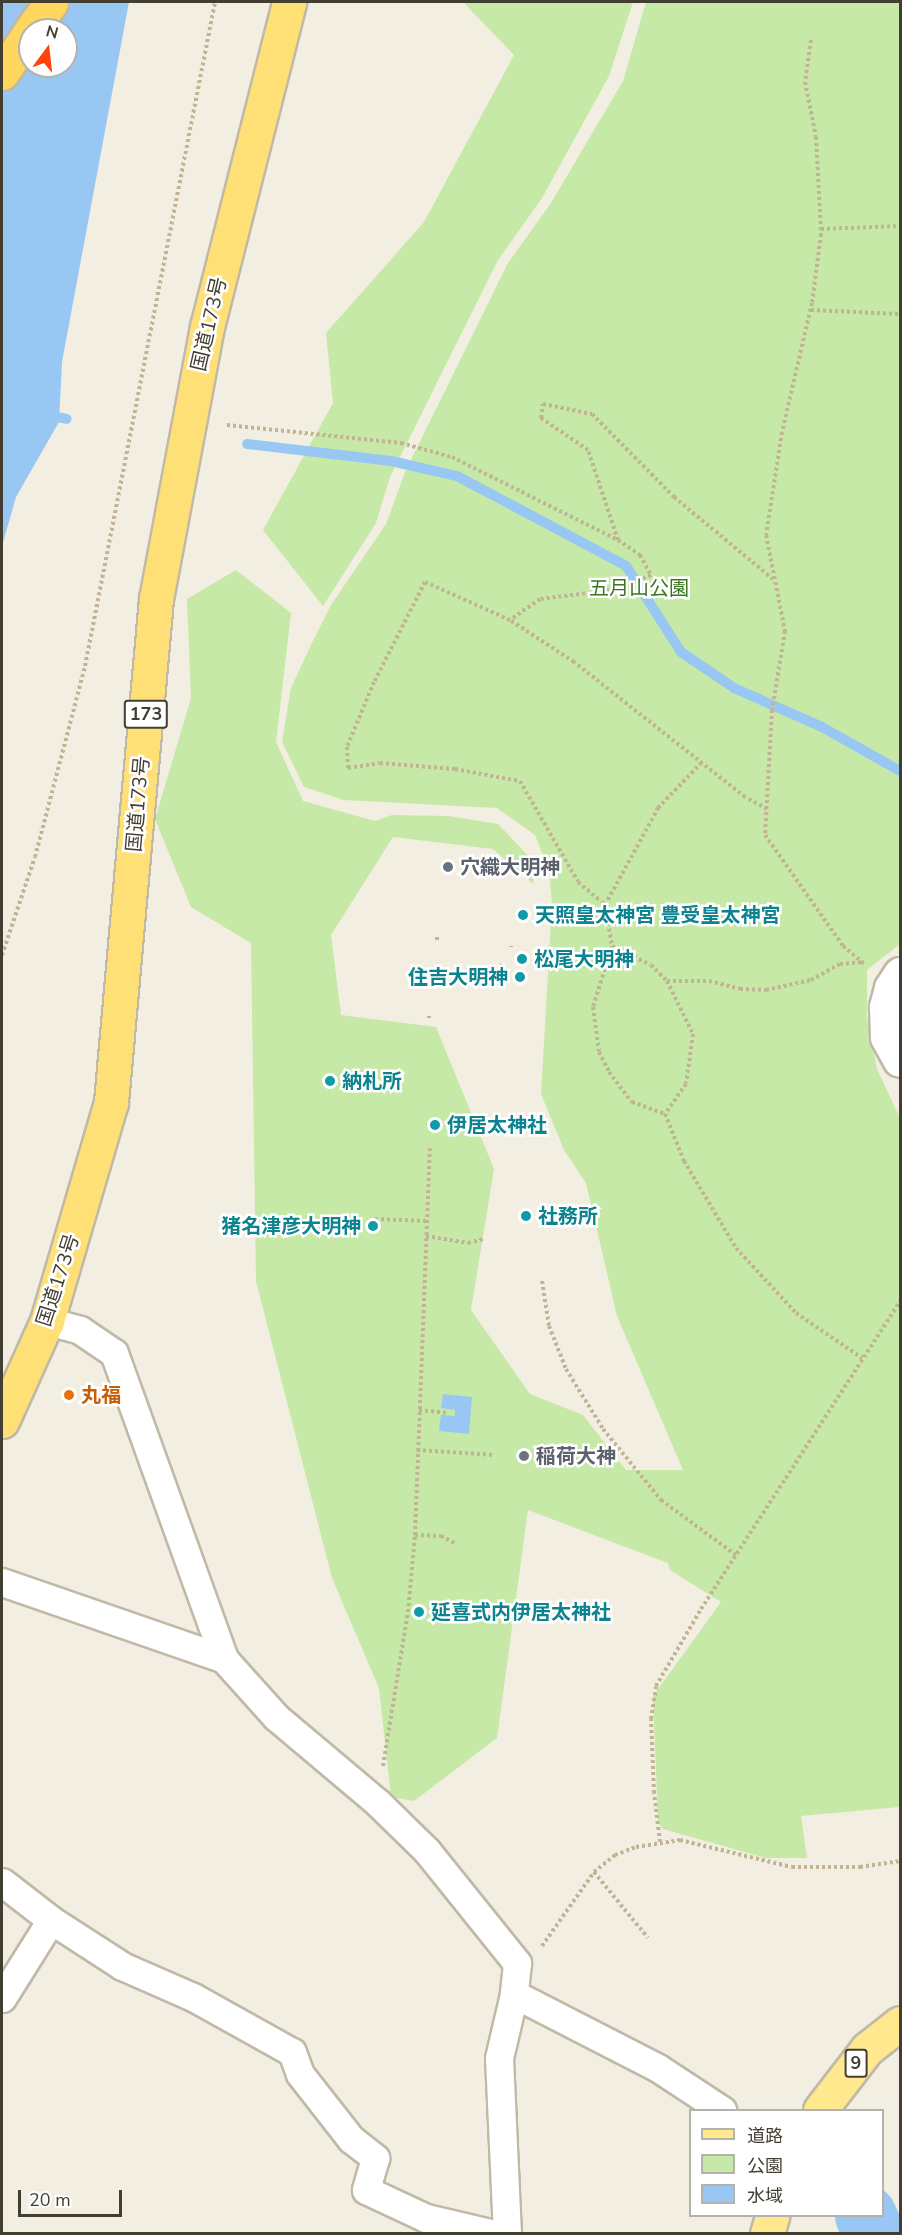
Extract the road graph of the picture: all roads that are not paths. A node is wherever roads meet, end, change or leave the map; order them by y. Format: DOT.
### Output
graph roads {
  1 [pos="51,2"];
  2 [pos="289,2"];
  3 [pos="40,18"];
  4 [pos="18,50"];
  5 [pos="2,73"];
  6 [pos="896,981"];
  7 [pos="900,1060"];
  8 [pos="47,1321"];
  9 [pos="2,1421"];
  10 [pos="2,1582"];
  11 [pos="224,1659"];
  12 [pos="2,1882"];
  13 [pos="51,1920"];
  14 [pos="514,1994"];
  15 [pos="2,1998"];
  16 [pos="900,2023"];
  17 [pos="720,2109"];
  18 [pos="821,2109"];
  19 [pos="772,2217"];
  20 [pos="495,2234"];
  21 [pos="507,2234"];
  22 [pos="767,2234"];
  1 -- 3 [label="highway"];
  2 -- 8 [label="highway, 国道173号 / 173"];
  4 -- 5 [label="highway"];
  6 -- 7 [label="street"];
  8 -- 9 [label="highway, 国道173号 / 173"];
  8 -- 11 [label="street"];
  10 -- 11 [label="street"];
  11 -- 14 [label="street"];
  12 -- 13 [label="street"];
  13 -- 15 [label="street"];
  13 -- 20 [label="street"];
  14 -- 17 [label="street"];
  14 -- 21 [label="street"];
  16 -- 18 [label="main road, 9"];
  19 -- 22 [label="main road"];
}
